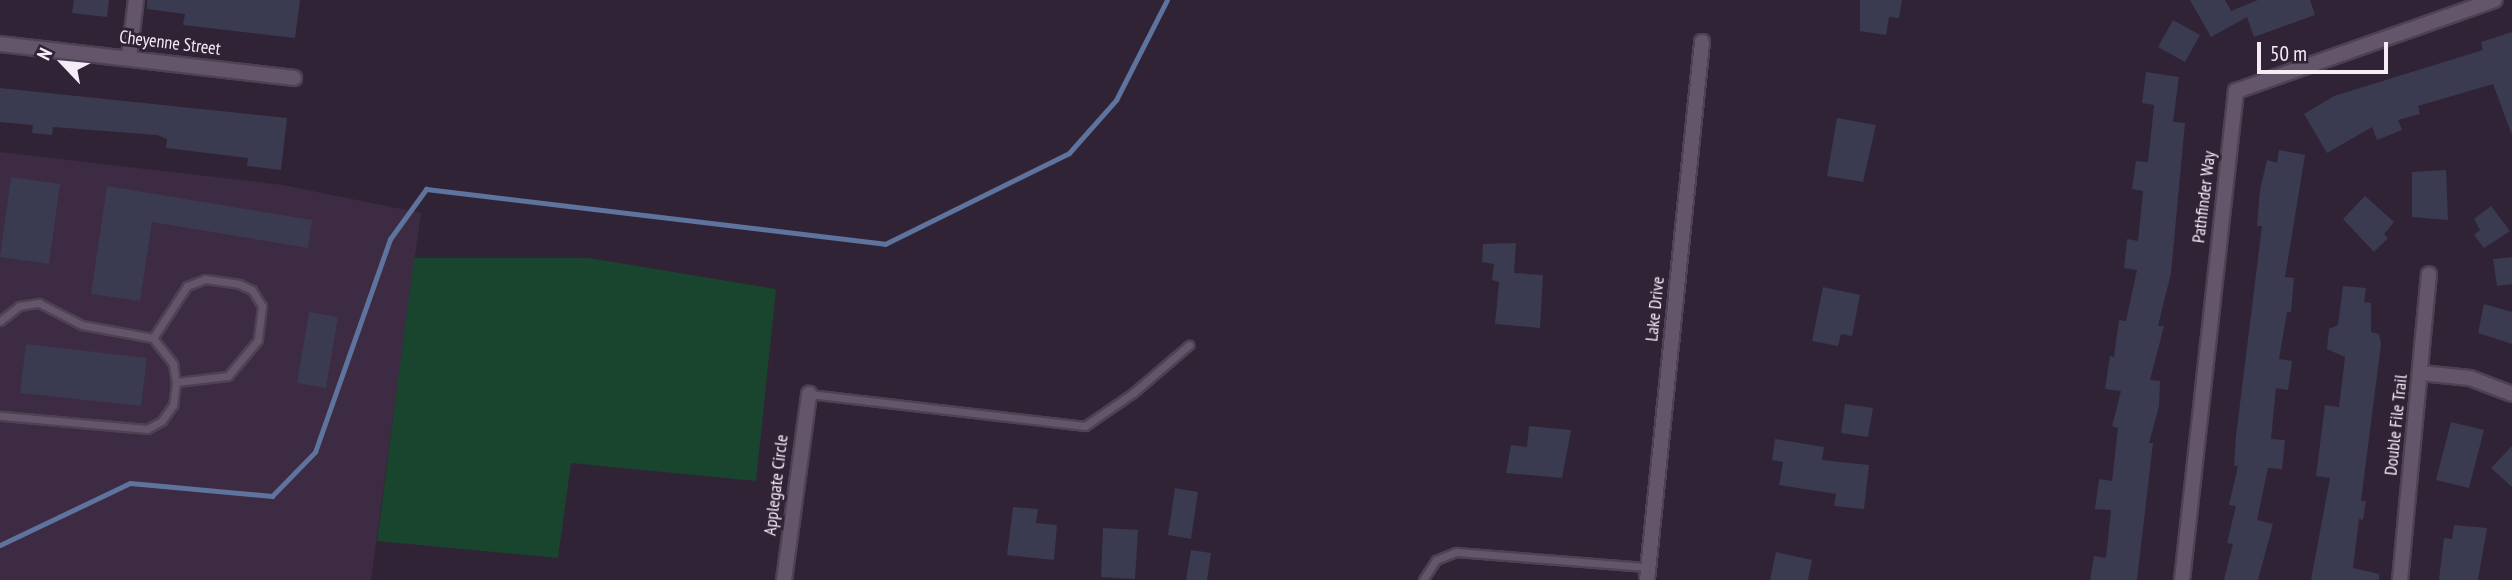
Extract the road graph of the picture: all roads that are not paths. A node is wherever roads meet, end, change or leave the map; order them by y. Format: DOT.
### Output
graph roads {
  1 [pos="136,0"];
  2 [pos="2494,0"];
  3 [pos="1702,42"];
  4 [pos="0,44"];
  5 [pos="128,56"];
  6 [pos="294,78"];
  7 [pos="2429,274"];
  8 [pos="0,321"];
  9 [pos="153,338"];
  10 [pos="1189,345"];
  11 [pos="2421,373"];
  12 [pos="176,382"];
  13 [pos="809,394"];
  14 [pos="2512,394"];
  15 [pos="0,416"];
  16 [pos="1648,574"];
  17 [pos="784,580"];
  18 [pos="1423,580"];
  19 [pos="2182,580"];
  20 [pos="2400,580"];
  1 -- 5 [label="street"];
  2 -- 19 [label="street, Pathfinder Way"];
  3 -- 16 [label="street, Lake Drive"];
  4 -- 5 [label="street, Cheyenne Street"];
  5 -- 6 [label="street, Cheyenne Street"];
  7 -- 11 [label="street, Double File Trail"];
  8 -- 9 [label="lane"];
  9 -- 12 [label="lane"];
  9 -- 12 [label="lane"];
  10 -- 13 [label="lane"];
  11 -- 14 [label="street"];
  11 -- 20 [label="street, Double File Trail"];
  12 -- 15 [label="lane"];
  13 -- 17 [label="street, Applegate Circle"];
  16 -- 18 [label="lane"];
}
